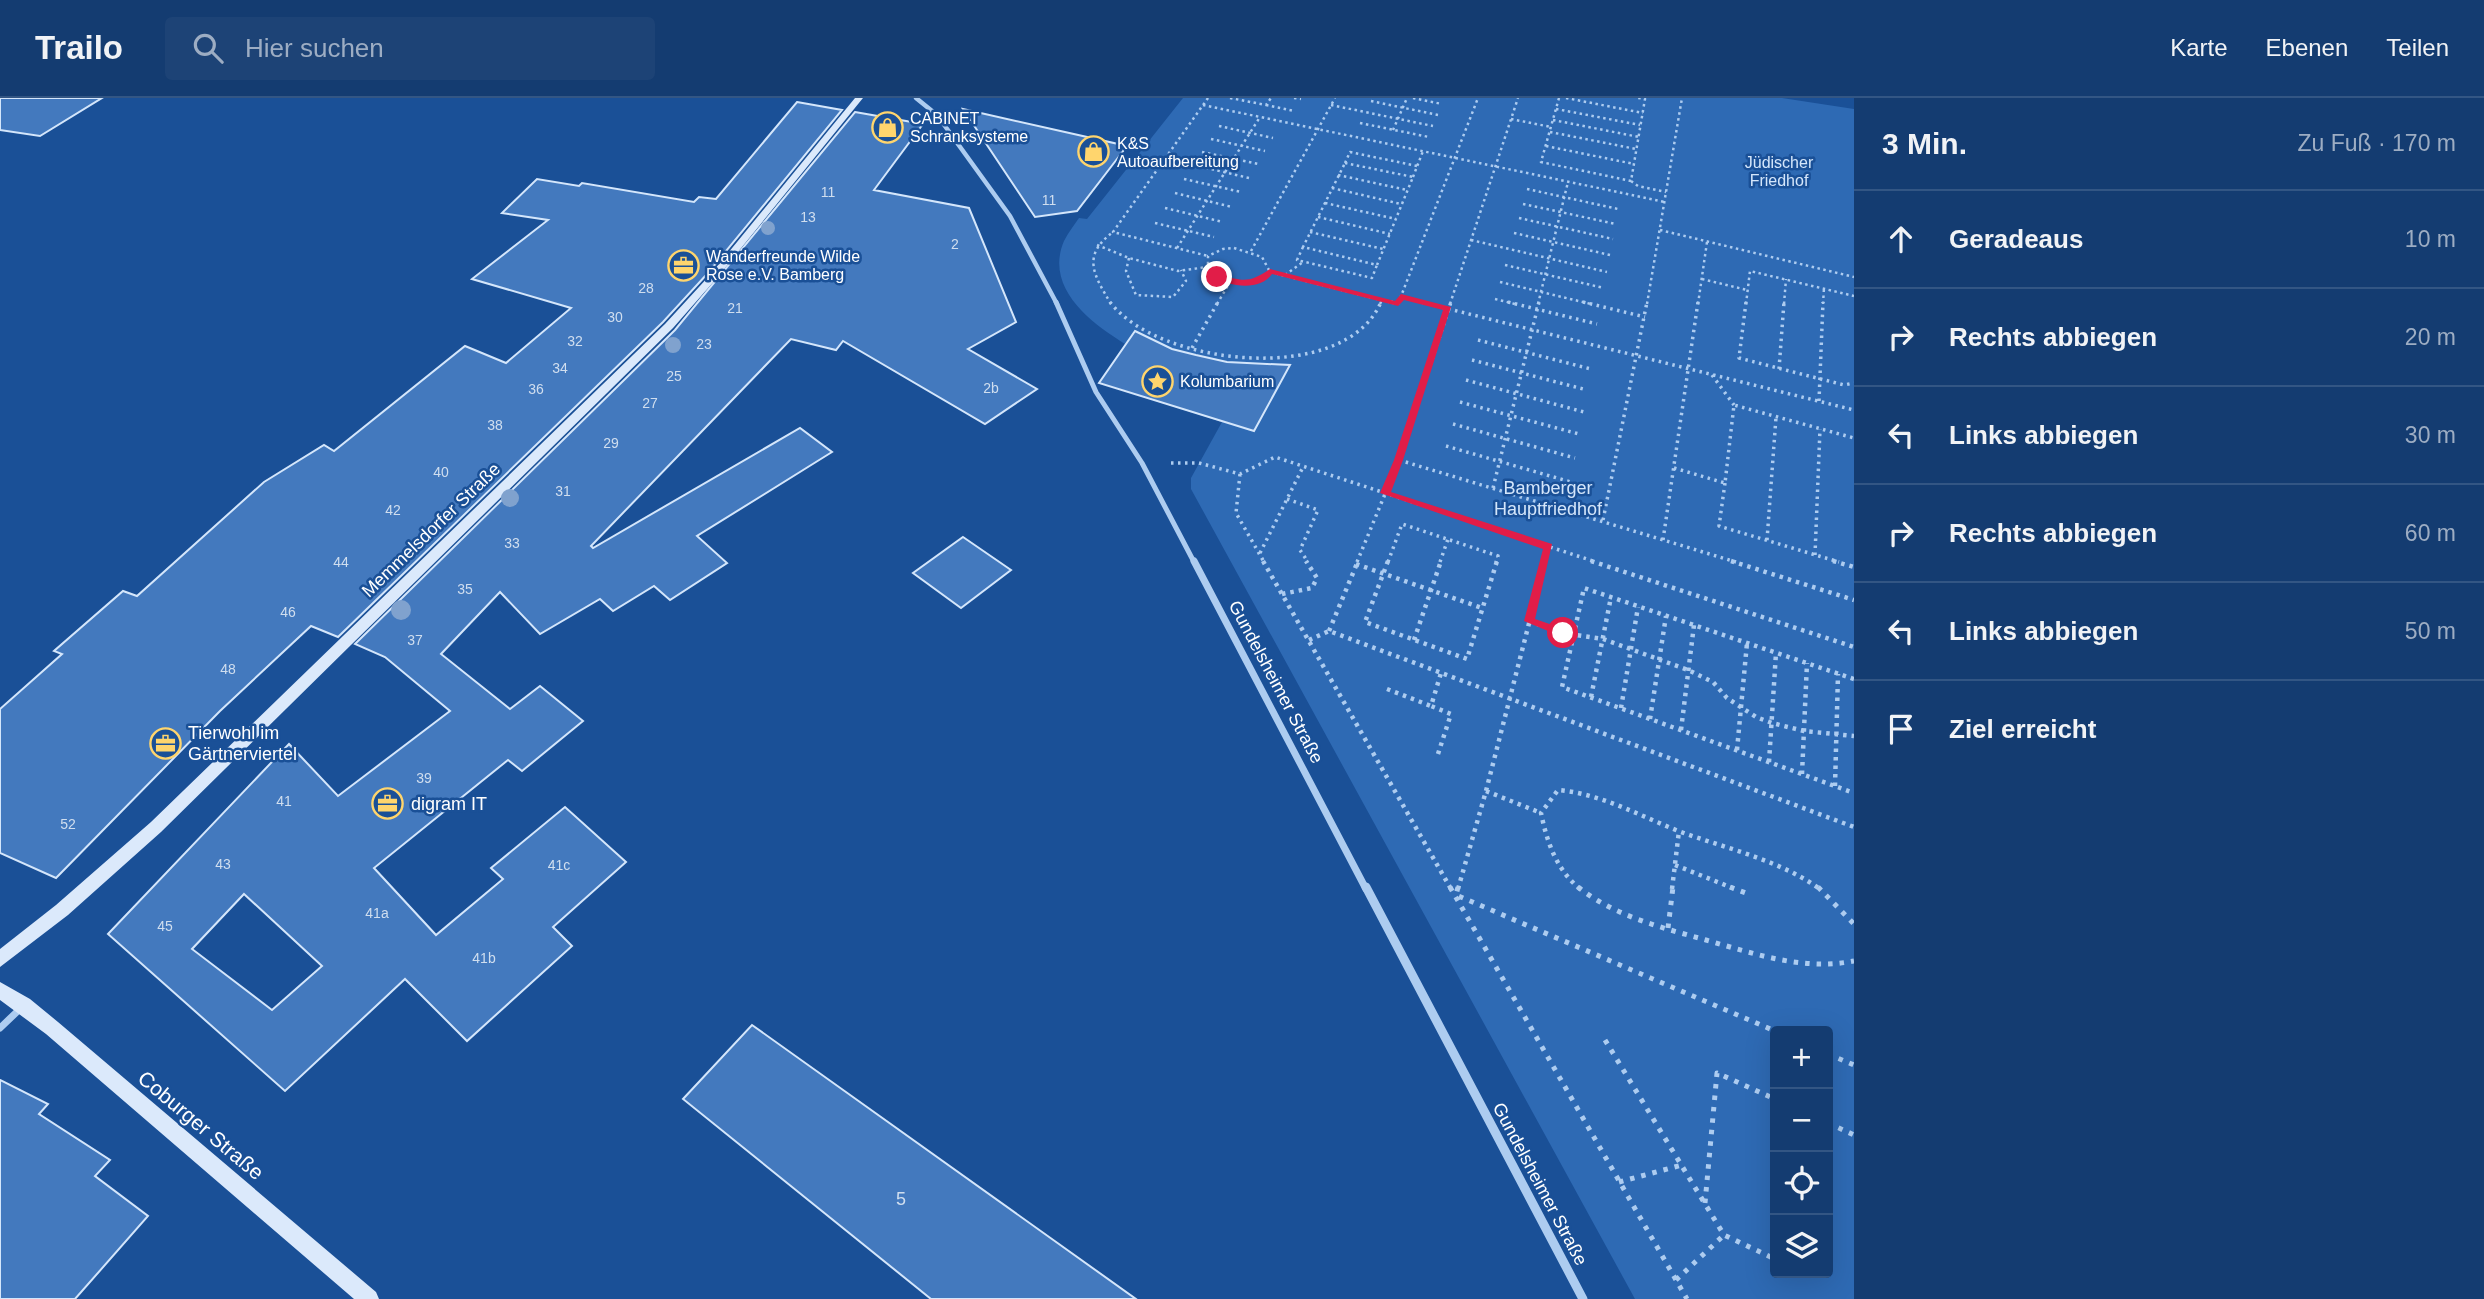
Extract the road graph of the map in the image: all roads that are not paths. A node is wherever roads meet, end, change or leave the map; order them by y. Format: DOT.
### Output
graph roads {
  1 [pos="859,98"];
  2 [pos="916,98"];
  3 [pos="0,959"];
  4 [pos="0,990"];
  5 [pos="24,1005"];
  6 [pos="0,1028"];
  7 [pos="369,1299"];
  8 [pos="1583,1299"];
  1 -- 3 [label="main road, Memmelsdorfer Straße"];
  2 -- 8 [label="street, Gundelsheimer Straße"];
  4 -- 5 [label="main road, Coburger Straße"];
  5 -- 6 [label="lane"];
  5 -- 7 [label="main road, Coburger Straße"];
}
